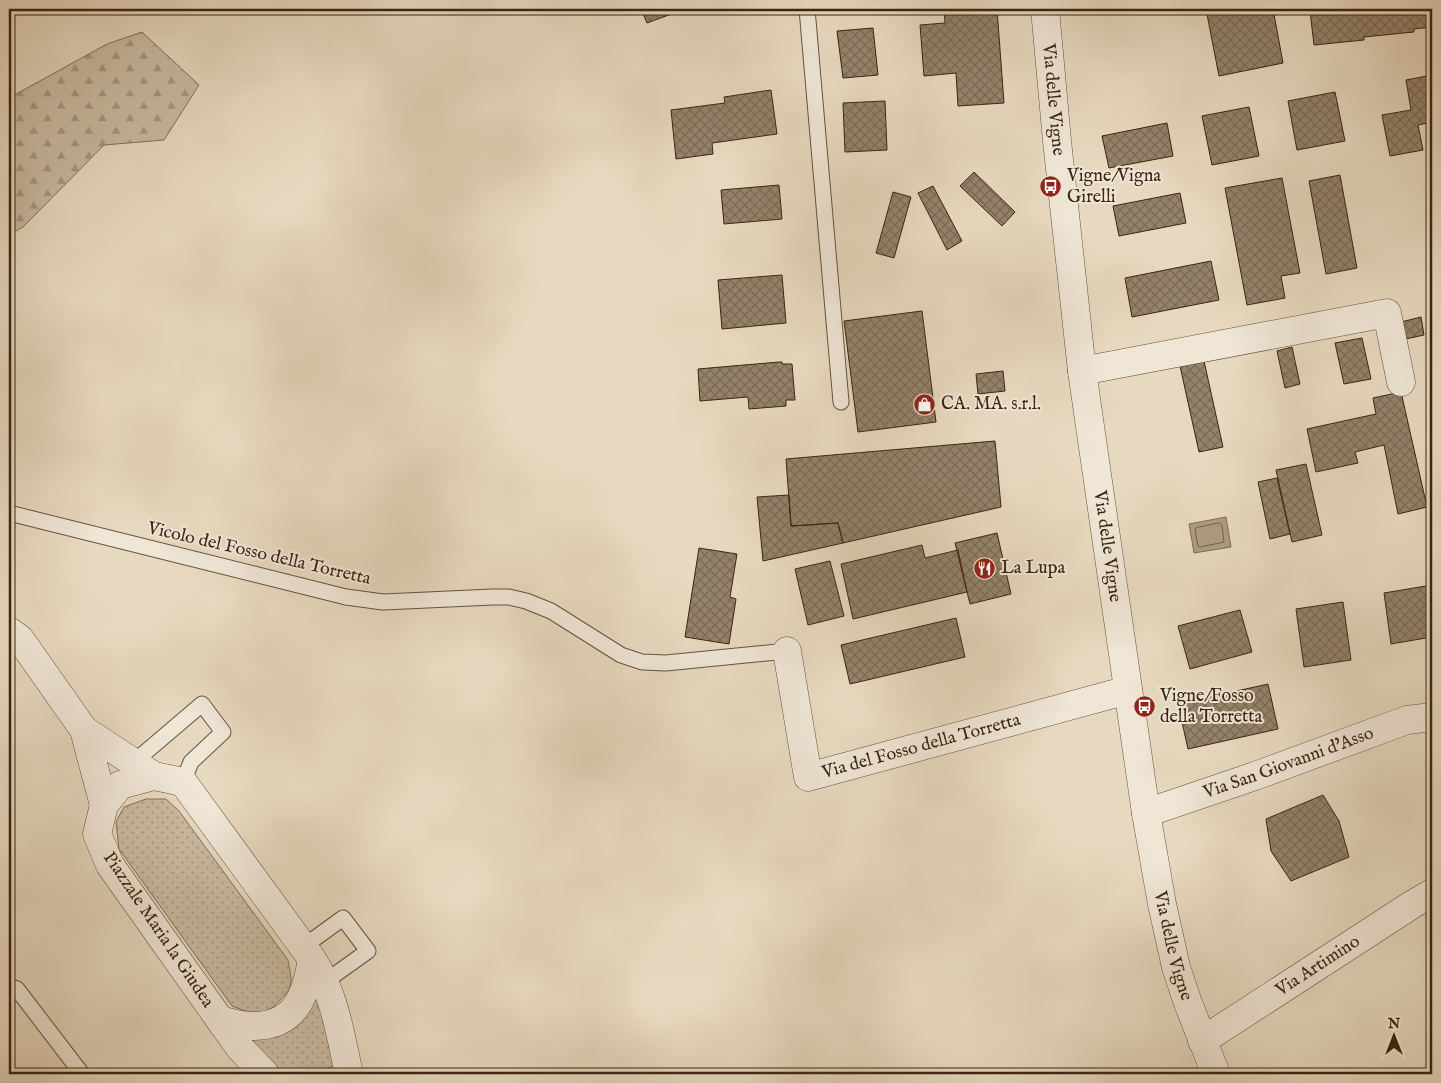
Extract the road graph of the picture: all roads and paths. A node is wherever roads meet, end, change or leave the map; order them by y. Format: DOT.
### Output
graph roads {
  1 [pos="807,9"];
  2 [pos="1044,9"];
  3 [pos="1082,371"];
  4 [pos="1401,382"];
  5 [pos="841,402"];
  6 [pos="9,512"];
  7 [pos="9,631"];
  8 [pos="787,651"];
  9 [pos="1128,690"];
  10 [pos="1432,717"];
  11 [pos="84,730"];
  12 [pos="144,769"];
  13 [pos="183,782"];
  14 [pos="104,805"];
  15 [pos="1146,813"];
  16 [pos="1432,893"];
  17 [pos="314,962"];
  18 [pos="9,986"];
  19 [pos="220,1020"];
  20 [pos="1202,1041"];
  21 [pos="82,1074"];
  22 [pos="266,1074"];
  23 [pos="349,1074"];
  24 [pos="1216,1074"];
  1 -- 5 [label="lane"];
  2 -- 3 [label="street, Via delle Vigne"];
  3 -- 4 [label="street"];
  3 -- 9 [label="street, Via delle Vigne"];
  6 -- 8 [label="lane, Vicolo del Fosso della Torretta"];
  7 -- 11 [label="street"];
  8 -- 9 [label="street, Via del Fosso della Torretta"];
  9 -- 15 [label="street, Via delle Vigne"];
  10 -- 15 [label="street, Via San Giovanni d'Asso"];
  11 -- 12 [label="street"];
  11 -- 14 [label="street"];
  12 -- 13 [label="street, Piazzale Maria la Giudea"];
  12 -- 13 [label="lane"];
  12 -- 14 [label="street, Piazzale Maria la Giudea"];
  13 -- 17 [label="street"];
  14 -- 19 [label="street, Piazzale Maria la Giudea"];
  15 -- 20 [label="street, Via delle Vigne"];
  16 -- 20 [label="street, Via Artimino"];
  17 -- 19 [label="street, Piazzale Maria la Giudea"];
  17 -- 23 [label="street"];
  18 -- 21 [label="lane"];
  19 -- 22 [label="street"];
  20 -- 24 [label="street, Via delle Vigne"];
}
